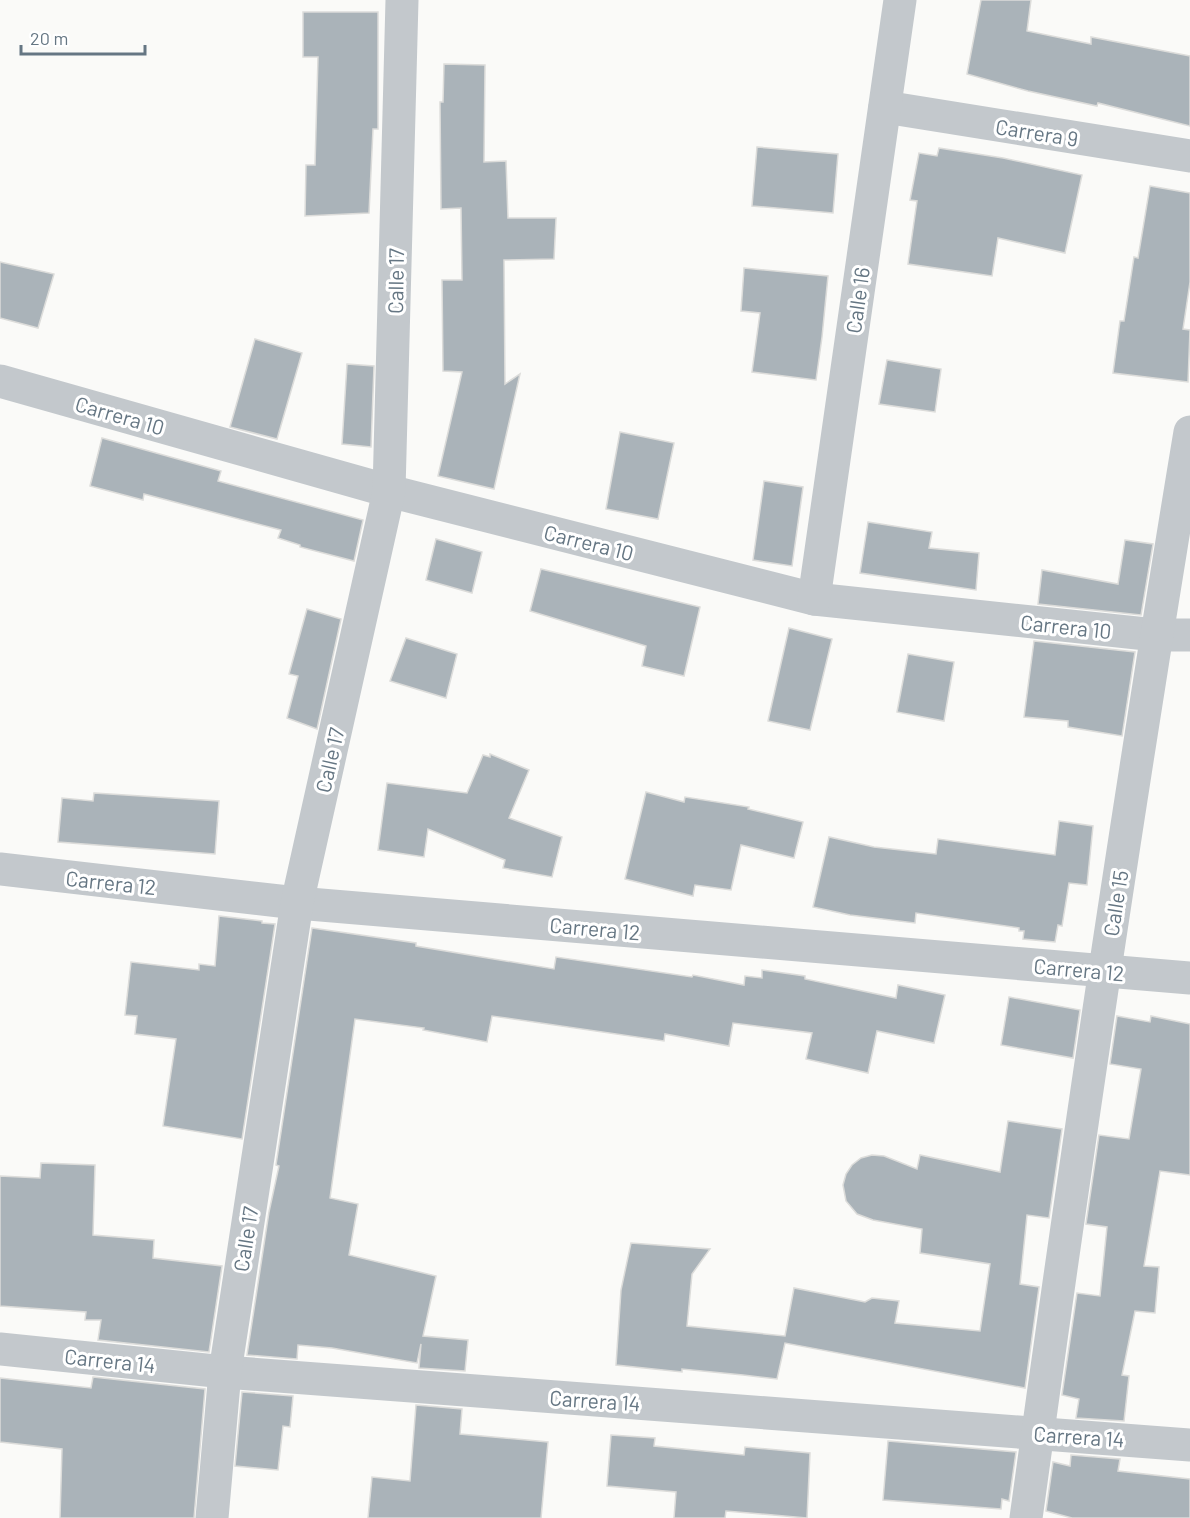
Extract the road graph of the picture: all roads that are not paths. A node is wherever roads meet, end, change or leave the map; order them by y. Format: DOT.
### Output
graph roads {
  1 [pos="402,0"];
  2 [pos="900,0"];
  3 [pos="885,107"];
  4 [pos="1190,156"];
  5 [pos="0,381"];
  6 [pos="1190,432"];
  7 [pos="389,491"];
  8 [pos="814,599"];
  9 [pos="1156,635"];
  10 [pos="1190,635"];
  11 [pos="0,869"];
  12 [pos="297,903"];
  13 [pos="1105,972"];
  14 [pos="1190,978"];
  15 [pos="0,1349"];
  16 [pos="225,1372"];
  17 [pos="1038,1433"];
  18 [pos="1190,1445"];
  19 [pos="212,1518"];
  20 [pos="1026,1518"];
  1 -- 7 [label="street, Calle 17"];
  2 -- 3 [label="street, Calle 16"];
  3 -- 4 [label="street, Carrera 9"];
  3 -- 8 [label="street, Calle 16"];
  5 -- 7 [label="street, Carrera 10"];
  6 -- 9 [label="street, Calle 15"];
  7 -- 8 [label="street, Carrera 10"];
  7 -- 12 [label="street, Calle 17"];
  8 -- 9 [label="street, Carrera 10"];
  9 -- 10 [label="street, Carrera 10"];
  9 -- 13 [label="street, Calle 15"];
  11 -- 12 [label="street, Carrera 12"];
  12 -- 13 [label="street, Carrera 12"];
  12 -- 16 [label="street, Calle 17"];
  13 -- 14 [label="street, Carrera 12"];
  13 -- 17 [label="street, Calle 15"];
  15 -- 16 [label="street, Carrera 14"];
  16 -- 17 [label="street, Carrera 14"];
  16 -- 19 [label="street, Calle 17"];
  17 -- 18 [label="street, Carrera 14"];
  17 -- 20 [label="street, Calle 15"];
}
